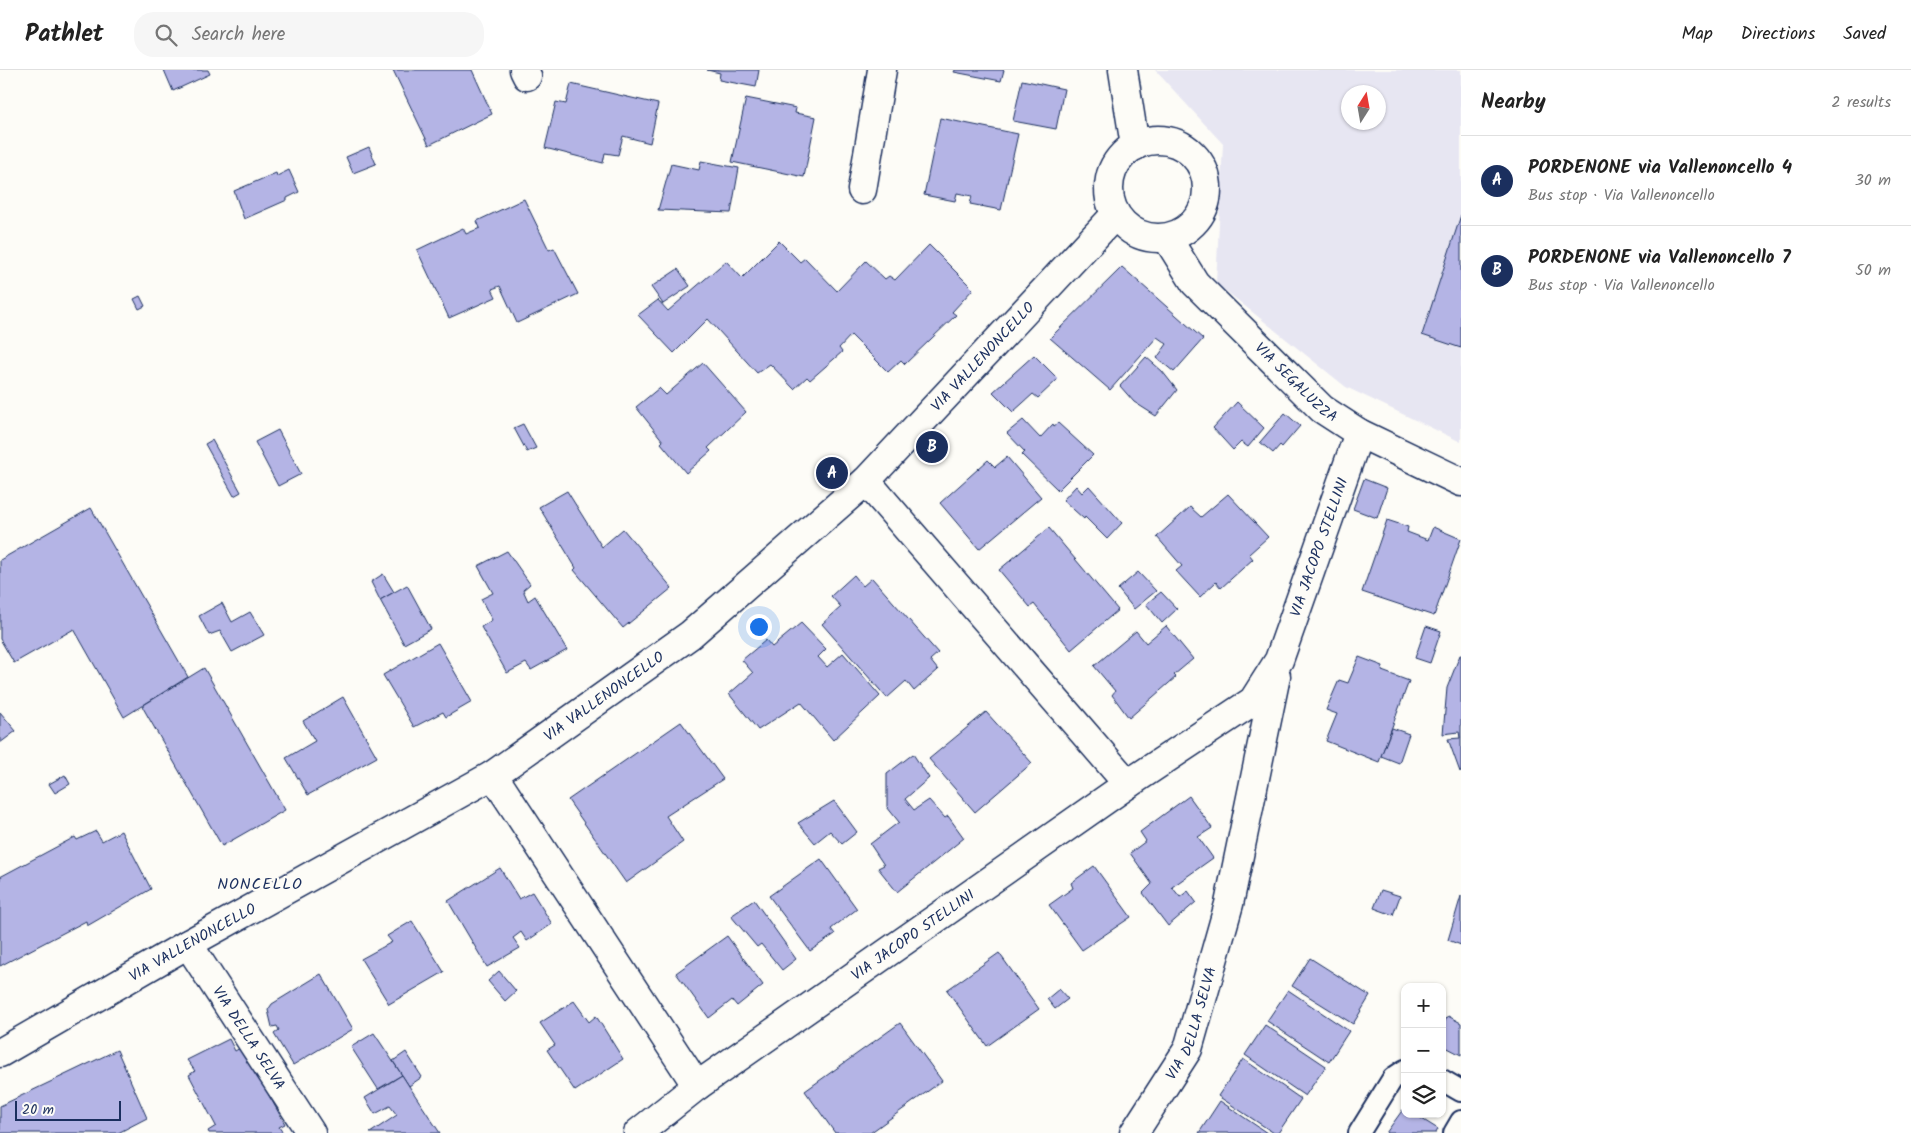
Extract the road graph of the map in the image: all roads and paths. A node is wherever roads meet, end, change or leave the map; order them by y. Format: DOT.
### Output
graph roads {
  1 [pos="882,70"];
  2 [pos="1123,70"];
  3 [pos="1135,146"];
  4 [pos="862,190"];
  5 [pos="1115,215"];
  6 [pos="1167,238"];
  7 [pos="1359,433"];
  8 [pos="866,481"];
  9 [pos="1461,482"];
  10 [pos="1279,660"];
  11 [pos="493,775"];
  12 [pos="1128,784"];
  13 [pos="1229,904"];
  14 [pos="188,944"];
  15 [pos="0,1053"];
  16 [pos="1401,1073"];
  17 [pos="1446,1082"];
  18 [pos="697,1086"];
  19 [pos="1461,1091"];
  20 [pos="1461,1122"];
  21 [pos="311,1133"];
  22 [pos="638,1133"];
  23 [pos="1134,1133"];
  24 [pos="1358,1133"];
  25 [pos="1454,1133"];
  1 -- 4 [label="street"];
  2 -- 3 [label="street"];
  3 -- 5 [label="street"];
  3 -- 6 [label="street"];
  5 -- 6 [label="street"];
  5 -- 8 [label="street, VIA VALLENONCELLO"];
  6 -- 7 [label="street, VIA SEGALUZZA"];
  7 -- 9 [label="street, VIA SEGALUZZA"];
  7 -- 10 [label="street, VIA JACOPO STELLINI"];
  8 -- 11 [label="street, VIA VALLENONCELLO"];
  8 -- 12 [label="street"];
  10 -- 12 [label="street, VIA JACOPO STELLINI"];
  10 -- 13 [label="street, VIA JACOPO STELLINI"];
  11 -- 14 [label="street, VIA VALLENONCELLO"];
  11 -- 18 [label="street"];
  12 -- 18 [label="street, VIA JACOPO STELLINI"];
  13 -- 23 [label="street, VIA DELLA SELVA"];
  14 -- 15 [label="street, VIA VALLENONCELLO"];
  14 -- 21 [label="street, VIA DELLA SELVA"];
  16 -- 24 [label="lane"];
  17 -- 19 [label="lane"];
  18 -- 22 [label="street, VIA JACOPO STELLINI"];
  20 -- 25 [label="lane"];
}
